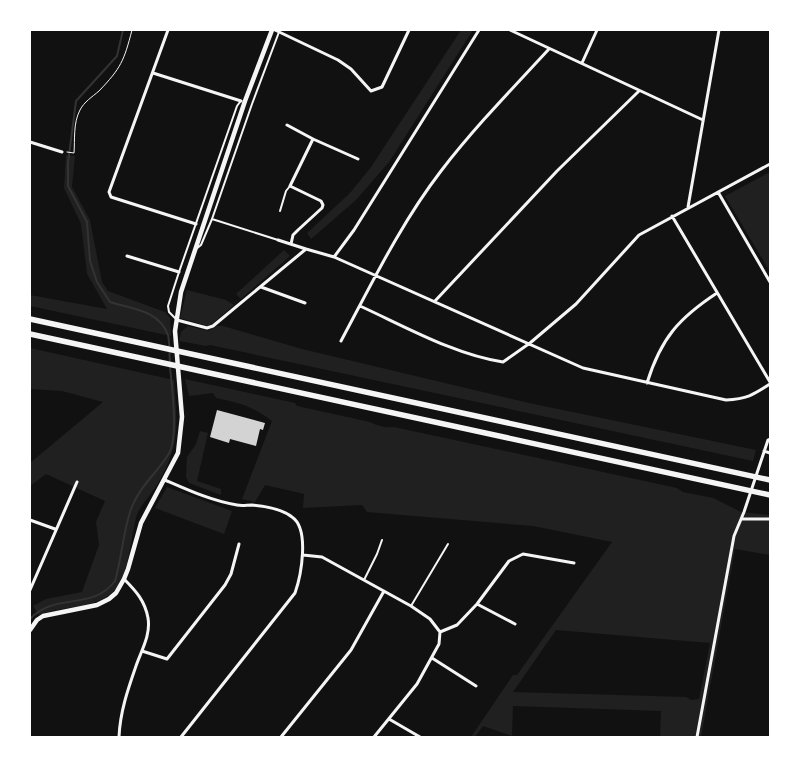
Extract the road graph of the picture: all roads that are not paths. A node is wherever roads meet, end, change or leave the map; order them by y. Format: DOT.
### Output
graph roads {
  1 [pos="168,30"];
  2 [pos="273,30"];
  3 [pos="409,30"];
  4 [pos="479,30"];
  5 [pos="510,30"];
  6 [pos="597,30"];
  7 [pos="720,30"];
  8 [pos="280,32"];
  9 [pos="549,49"];
  10 [pos="582,63"];
  11 [pos="153,73"];
  12 [pos="639,91"];
  13 [pos="243,101"];
  14 [pos="703,120"];
  15 [pos="287,125"];
  16 [pos="313,138"];
  17 [pos="30,142"];
  18 [pos="64,152"];
  19 [pos="358,159"];
  20 [pos="770,164"];
  21 [pos="290,186"];
  22 [pos="718,192"];
  23 [pos="688,207"];
  24 [pos="280,211"];
  25 [pos="672,216"];
  26 [pos="212,219"];
  27 [pos="196,224"];
  28 [pos="278,240"];
  29 [pos="291,244"];
  30 [pos="306,249"];
  31 [pos="194,250"];
  32 [pos="127,256"];
  33 [pos="334,257"];
  34 [pos="179,272"];
  35 [pos="376,276"];
  36 [pos="770,282"];
  37 [pos="261,287"];
  38 [pos="717,293"];
  39 [pos="435,301"];
  40 [pos="305,303"];
  41 [pos="360,306"];
  42 [pos="30,319"];
  43 [pos="176,320"];
  44 [pos="30,334"];
  45 [pos="342,342"];
  46 [pos="530,343"];
  47 [pos="647,383"];
  48 [pos="770,383"];
  49 [pos="770,439"];
  50 [pos="764,451"];
  51 [pos="770,453"];
  52 [pos="165,480"];
  53 [pos="770,480"];
  54 [pos="77,482"];
  55 [pos="770,495"];
  56 [pos="742,519"];
  57 [pos="770,519"];
  58 [pos="30,520"];
  59 [pos="55,528"];
  60 [pos="382,540"];
  61 [pos="239,544"];
  62 [pos="448,544"];
  63 [pos="303,555"];
  64 [pos="574,563"];
  65 [pos="124,579"];
  66 [pos="364,580"];
  67 [pos="30,590"];
  68 [pos="384,591"];
  69 [pos="477,604"];
  70 [pos="412,606"];
  71 [pos="515,624"];
  72 [pos="30,630"];
  73 [pos="440,632"];
  74 [pos="142,651"];
  75 [pos="432,658"];
  76 [pos="476,686"];
  77 [pos="389,718"];
  78 [pos="119,736"];
  79 [pos="125,737"];
  80 [pos="181,737"];
  81 [pos="281,737"];
  82 [pos="374,737"];
  83 [pos="420,737"];
  84 [pos="697,737"];
  1 -- 11 [label="street"];
  2 -- 8 [label="street"];
  2 -- 13 [label="main road"];
  3 -- 8 [label="street"];
  4 -- 33 [label="street"];
  5 -- 9 [label="street"];
  6 -- 10 [label="street"];
  7 -- 14 [label="street"];
  8 -- 26 [label="lane"];
  9 -- 10 [label="street"];
  9 -- 35 [label="street"];
  10 -- 12 [label="street"];
  11 -- 13 [label="street"];
  11 -- 27 [label="street"];
  12 -- 14 [label="street"];
  12 -- 39 [label="street"];
  13 -- 27 [label="lane"];
  13 -- 31 [label="main road"];
  14 -- 23 [label="street"];
  15 -- 16 [label="street"];
  16 -- 19 [label="street"];
  16 -- 21 [label="street"];
  17 -- 18 [label="street"];
  20 -- 22 [label="street"];
  21 -- 24 [label="lane"];
  21 -- 29 [label="street"];
  22 -- 23 [label="street"];
  22 -- 36 [label="street"];
  23 -- 25 [label="street"];
  25 -- 38 [label="street"];
  25 -- 46 [label="street"];
  26 -- 28 [label="lane"];
  26 -- 31 [label="lane"];
  27 -- 34 [label="lane"];
  28 -- 29 [label="street"];
  29 -- 30 [label="street"];
  30 -- 33 [label="street"];
  30 -- 37 [label="street"];
  31 -- 43 [label="main road"];
  32 -- 34 [label="street"];
  33 -- 35 [label="street"];
  34 -- 43 [label="lane"];
  35 -- 39 [label="street"];
  35 -- 41 [label="street"];
  37 -- 40 [label="street"];
  37 -- 43 [label="street"];
  38 -- 47 [label="street"];
  38 -- 48 [label="street"];
  39 -- 46 [label="street"];
  41 -- 45 [label="street"];
  41 -- 46 [label="street"];
  42 -- 53 [label="highway"];
  43 -- 52 [label="main road"];
  44 -- 55 [label="highway"];
  46 -- 47 [label="street"];
  47 -- 48 [label="street"];
  49 -- 50 [label="street"];
  50 -- 51 [label="street"];
  50 -- 56 [label="street"];
  52 -- 63 [label="street"];
  52 -- 65 [label="main road"];
  54 -- 59 [label="street"];
  56 -- 57 [label="street"];
  56 -- 84 [label="street"];
  58 -- 59 [label="street"];
  59 -- 67 [label="street"];
  60 -- 66 [label="lane"];
  61 -- 74 [label="street"];
  62 -- 70 [label="lane"];
  63 -- 66 [label="street"];
  63 -- 80 [label="street"];
  64 -- 69 [label="street"];
  65 -- 72 [label="main road"];
  65 -- 74 [label="street"];
  66 -- 68 [label="street"];
  68 -- 70 [label="street"];
  68 -- 81 [label="street"];
  69 -- 71 [label="street"];
  69 -- 73 [label="street"];
  70 -- 73 [label="street"];
  73 -- 75 [label="street"];
  74 -- 78 [label="street"];
  75 -- 76 [label="street"];
  75 -- 77 [label="street"];
  77 -- 82 [label="street"];
  77 -- 83 [label="street"];
  78 -- 79 [label="street"];
}
